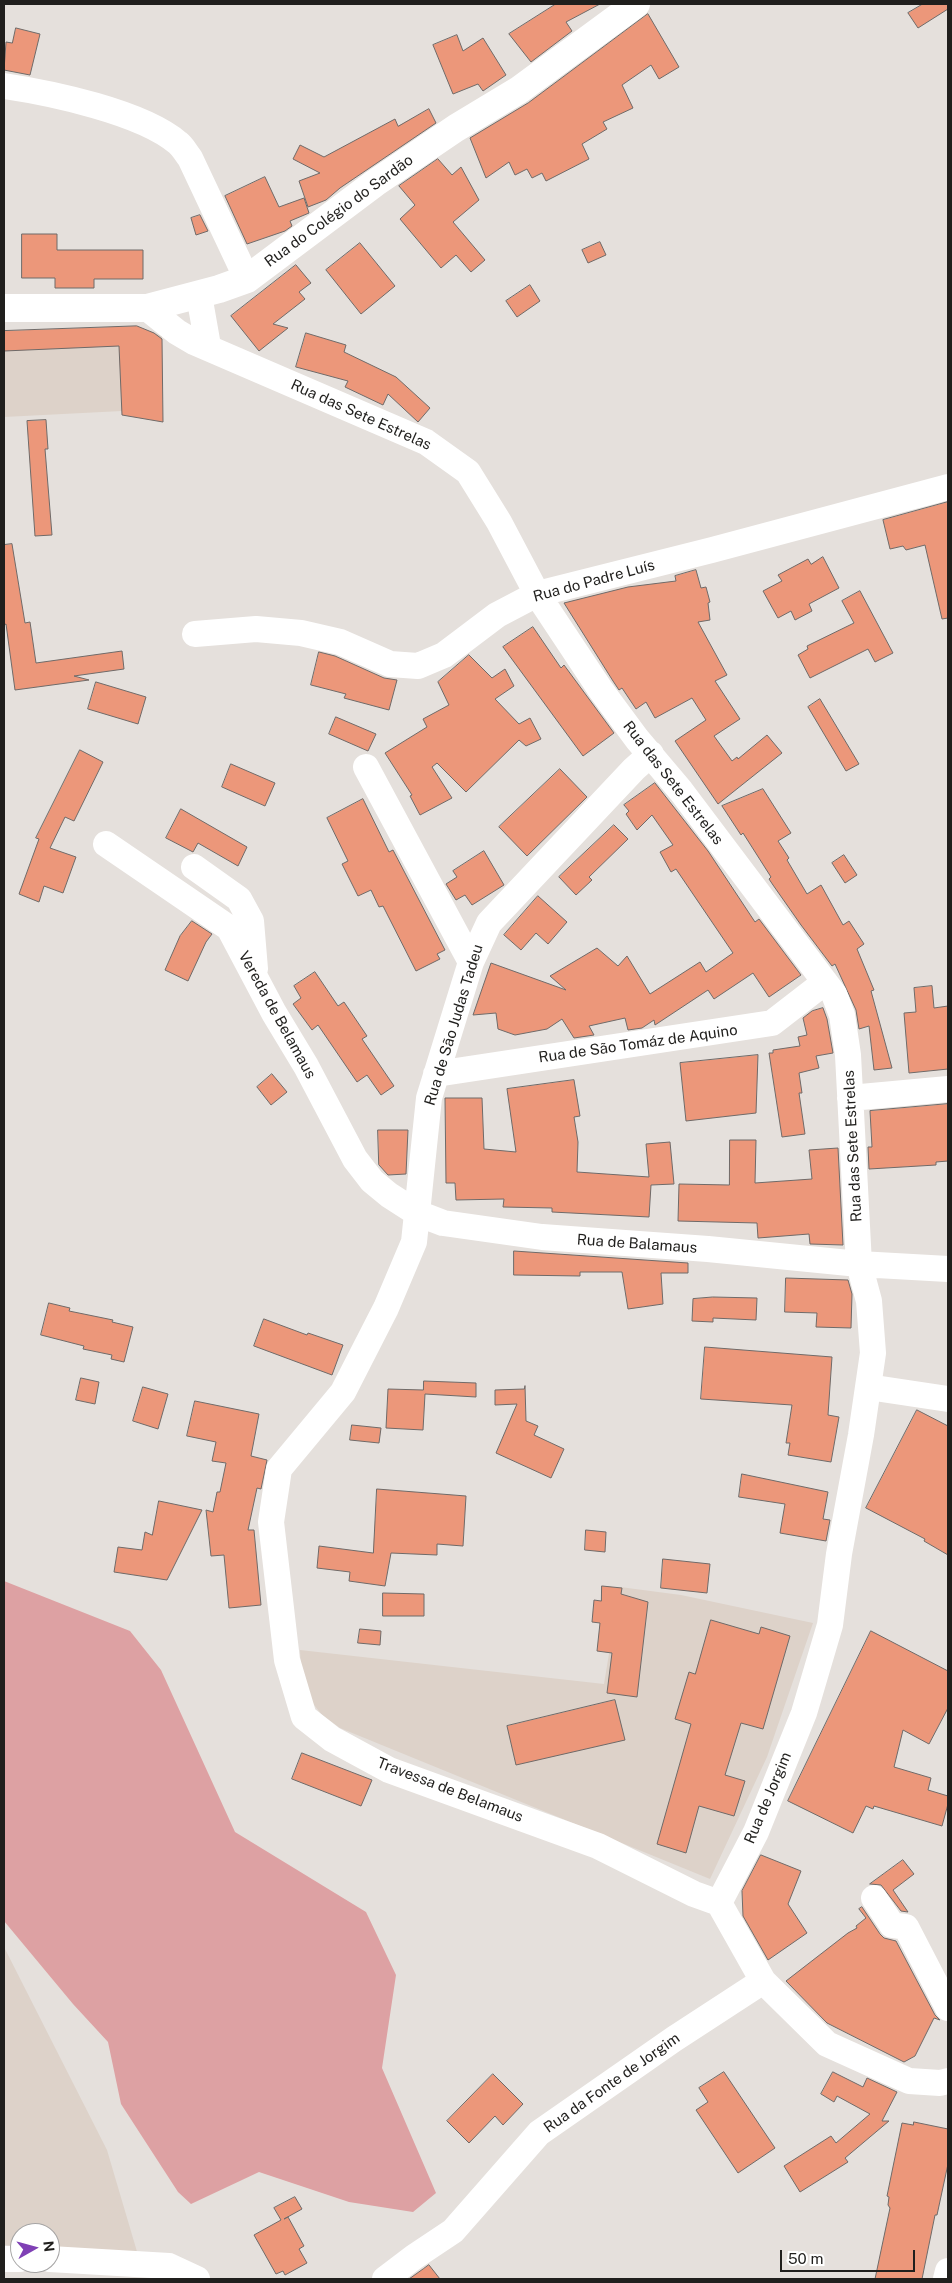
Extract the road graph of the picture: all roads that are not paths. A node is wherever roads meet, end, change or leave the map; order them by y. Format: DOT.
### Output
graph roads {
  1 [pos="636,4"];
  2 [pos="4,86"];
  3 [pos="247,279"];
  4 [pos="199,295"];
  5 [pos="4,308"];
  6 [pos="147,308"];
  7 [pos="208,346"];
  8 [pos="948,487"];
  9 [pos="537,594"];
  10 [pos="195,634"];
  11 [pos="650,754"];
  12 [pos="366,767"];
  13 [pos="106,844"];
  14 [pos="194,867"];
  15 [pos="471,962"];
  16 [pos="256,977"];
  17 [pos="825,982"];
  18 [pos="436,1074"];
  19 [pos="948,1089"];
  20 [pos="850,1098"];
  21 [pos="418,1213"];
  22 [pos="859,1264"];
  23 [pos="948,1269"];
  24 [pos="868,1387"];
  25 [pos="948,1399"];
  26 [pos="874,1898"];
  27 [pos="719,1902"];
  28 [pos="763,1981"];
  29 [pos="948,2008"];
  30 [pos="948,2081"];
  31 [pos="60,2260"];
  32 [pos="948,2271"];
  33 [pos="197,2279"];
  34 [pos="385,2279"];
  35 [pos="946,2279"];
  1 -- 3 [label="main road, Rua do Colégio do Sardão"];
  2 -- 3 [label="street"];
  3 -- 4 [label="main road, Rua do Colégio do Sardão"];
  4 -- 6 [label="main road, Rua do Colégio do Sardão"];
  4 -- 7 [label="street"];
  5 -- 6 [label="main road, Rua do Colégio do Sardão"];
  6 -- 7 [label="street, Rua das Sete Estrelas"];
  7 -- 9 [label="street, Rua das Sete Estrelas"];
  8 -- 9 [label="street, Rua do Padre Luís"];
  9 -- 10 [label="street, Rua do Padre Luís"];
  9 -- 11 [label="street, Rua das Sete Estrelas"];
  11 -- 15 [label="street, Rua de São Judas Tadeu"];
  11 -- 17 [label="street, Rua das Sete Estrelas"];
  12 -- 15 [label="street"];
  13 -- 16 [label="street, Vereda de Belamaus"];
  14 -- 16 [label="street"];
  15 -- 18 [label="street, Rua de São Judas Tadeu"];
  16 -- 21 [label="street, Vereda de Belamaus"];
  17 -- 18 [label="street, Rua de São Tomáz de Aquino"];
  17 -- 20 [label="street, Rua das Sete Estrelas"];
  18 -- 21 [label="street, Rua de São Judas Tadeu"];
  19 -- 20 [label="street"];
  20 -- 22 [label="street, Rua das Sete Estrelas"];
  21 -- 22 [label="street, Rua de Balamaus"];
  21 -- 27 [label="street, Travessa de Belamaus"];
  22 -- 23 [label="street, Rua de Balamaus"];
  22 -- 24 [label="street, Rua das Sete Estrelas"];
  24 -- 25 [label="street"];
  24 -- 27 [label="street, Rua de Jorgim"];
  26 -- 29 [label="street"];
  27 -- 28 [label="street"];
  28 -- 30 [label="street"];
  28 -- 34 [label="street, Rua da Fonte de Jorgim"];
  31 -- 33 [label="street"];
  32 -- 35 [label="street"];
}
